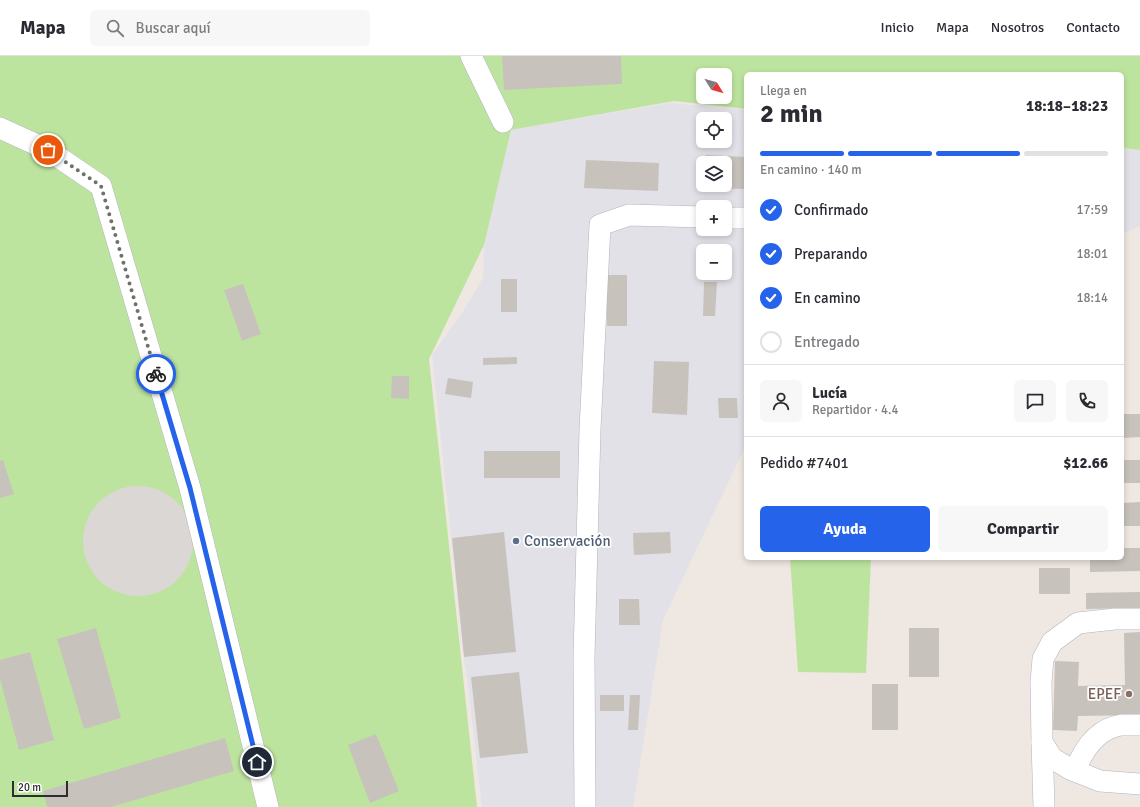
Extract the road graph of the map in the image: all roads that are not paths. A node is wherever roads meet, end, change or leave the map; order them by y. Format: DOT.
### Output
graph roads {
  1 [pos="471,56"];
  2 [pos="503,122"];
  3 [pos="0,128"];
  4 [pos="696,217"];
  5 [pos="732,218"];
  6 [pos="744,218"];
  7 [pos="1140,619"];
  8 [pos="1140,726"];
  9 [pos="1042,742"];
  10 [pos="1075,771"];
  11 [pos="1140,784"];
  12 [pos="268,807"];
  13 [pos="585,807"];
  14 [pos="1044,807"];
  1 -- 2 [label="street"];
  3 -- 12 [label="street"];
  4 -- 13 [label="street"];
  5 -- 6 [label="street"];
  7 -- 9 [label="street"];
  8 -- 10 [label="street"];
  9 -- 10 [label="street"];
  9 -- 14 [label="street"];
  10 -- 11 [label="street"];
}
